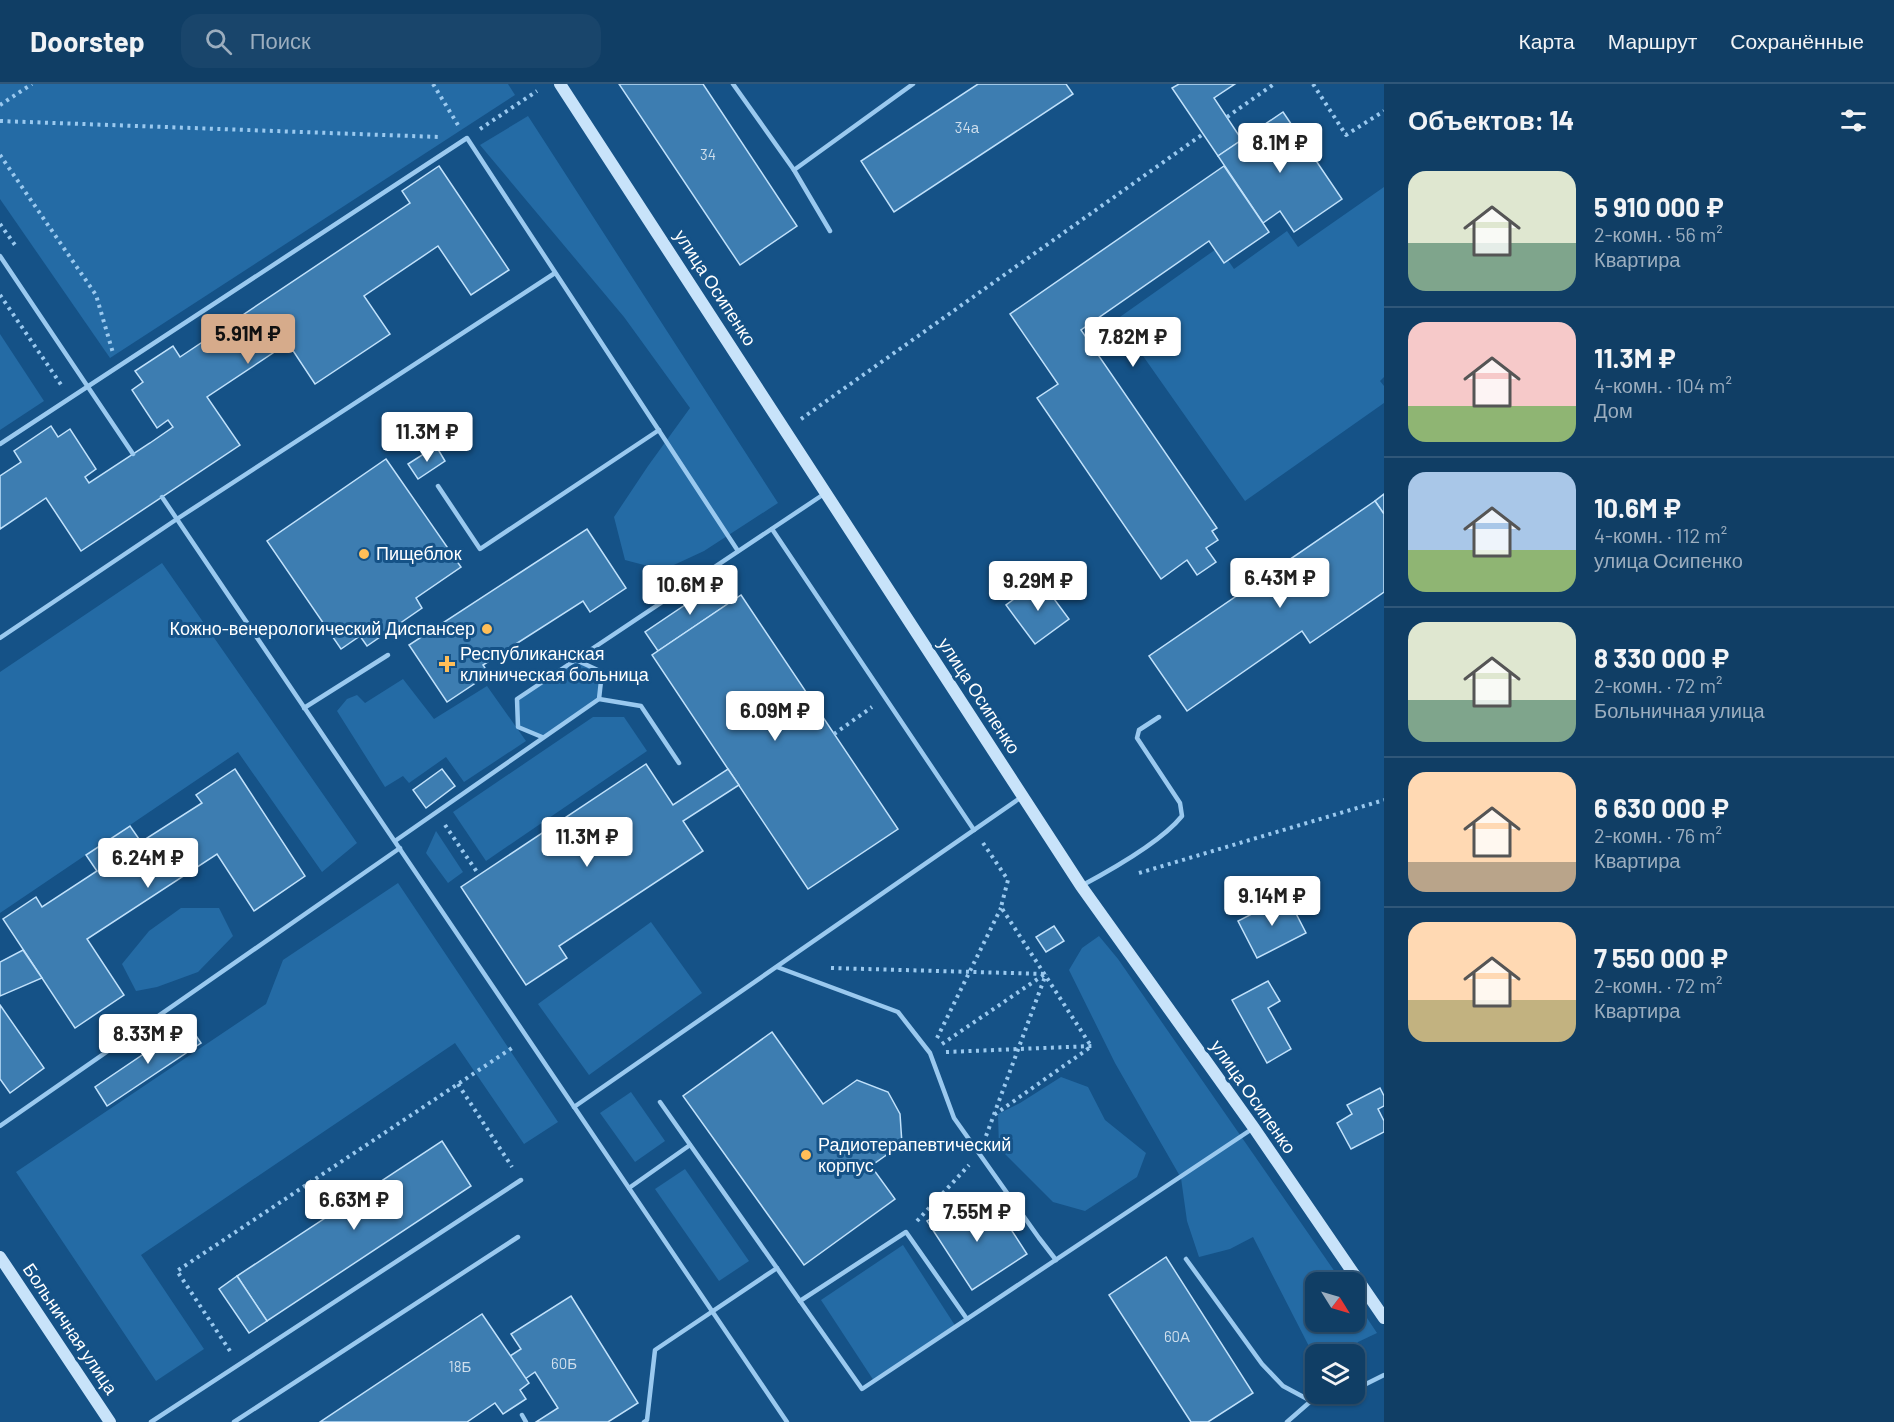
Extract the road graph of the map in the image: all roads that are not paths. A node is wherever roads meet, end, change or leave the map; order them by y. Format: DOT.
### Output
graph roads {
  1 [pos="733,84"];
  2 [pos="913,84"];
  3 [pos="565,86"];
  4 [pos="794,170"];
  5 [pos="830,231"];
  6 [pos="0,256"];
  7 [pos="555,273"];
  8 [pos="88,387"];
  9 [pos="659,430"];
  10 [pos="0,444"];
  11 [pos="133,454"];
  12 [pos="438,486"];
  13 [pos="825,493"];
  14 [pos="162,497"];
  15 [pos="177,519"];
  16 [pos="772,529"];
  17 [pos="738,551"];
  18 [pos="0,638"];
  19 [pos="388,655"];
  20 [pos="576,660"];
  21 [pos="599,699"];
  22 [pos="304,708"];
  23 [pos="1159,717"];
  24 [pos="542,738"];
  25 [pos="679,763"];
  26 [pos="1023,796"];
  27 [pos="974,830"];
  28 [pos="395,841"];
  29 [pos="400,848"];
  30 [pos="1081,886"];
  31 [pos="777,967"];
  32 [pos="660,1102"];
  33 [pos="574,1107"];
  34 [pos="0,1126"];
  35 [pos="1254,1128"];
  36 [pos="690,1145"];
  37 [pos="521,1180"];
  38 [pos="629,1188"];
  39 [pos="518,1237"];
  40 [pos="0,1257"];
  41 [pos="1186,1259"];
  42 [pos="1056,1260"];
  43 [pos="777,1268"];
  44 [pos="800,1301"];
  45 [pos="712,1312"];
  46 [pos="1384,1318"];
  47 [pos="967,1319"];
  48 [pos="1384,1375"];
  49 [pos="1365,1384"];
  50 [pos="1305,1398"];
  51 [pos="1308,1404"];
  52 [pos="522,1415"];
  53 [pos="110,1422"];
  54 [pos="151,1422"];
  55 [pos="234,1422"];
  56 [pos="526,1422"];
  57 [pos="644,1422"];
  58 [pos="787,1422"];
  59 [pos="1287,1422"];
  1 -- 4 [label="lane"];
  2 -- 4 [label="lane"];
  3 -- 13 [label="street, улица Осипенко"];
  4 -- 5 [label="lane"];
  6 -- 8 [label="lane"];
  7 -- 8 [label="lane"];
  7 -- 9 [label="lane"];
  7 -- 15 [label="lane"];
  8 -- 10 [label="lane"];
  8 -- 11 [label="lane"];
  9 -- 12 [label="lane"];
  9 -- 17 [label="lane"];
  13 -- 16 [label="lane"];
  13 -- 26 [label="street, улица Осипенко"];
  14 -- 15 [label="lane"];
  15 -- 18 [label="lane"];
  15 -- 22 [label="lane"];
  16 -- 17 [label="lane"];
  16 -- 27 [label="lane"];
  17 -- 20 [label="lane"];
  19 -- 22 [label="lane"];
  20 -- 21 [label="lane"];
  20 -- 24 [label="lane"];
  21 -- 24 [label="lane"];
  21 -- 25 [label="lane"];
  22 -- 28 [label="lane"];
  23 -- 30 [label="lane"];
  24 -- 28 [label="lane"];
  26 -- 27 [label="lane"];
  26 -- 30 [label="street, улица Осипенко"];
  27 -- 31 [label="lane"];
  28 -- 29 [label="lane"];
  29 -- 33 [label="lane"];
  29 -- 34 [label="lane"];
  30 -- 35 [label="street, улица Осипенко"];
  31 -- 33 [label="lane"];
  31 -- 42 [label="lane"];
  32 -- 36 [label="lane"];
  33 -- 38 [label="lane"];
  35 -- 42 [label="lane"];
  35 -- 46 [label="street, улица Осипенко"];
  36 -- 38 [label="lane"];
  36 -- 43 [label="lane"];
  37 -- 54 [label="lane"];
  38 -- 45 [label="lane"];
  39 -- 55 [label="lane"];
  40 -- 53 [label="street, Больничная улица"];
  41 -- 50 [label="lane"];
  42 -- 47 [label="lane"];
  43 -- 44 [label="lane"];
  43 -- 45 [label="lane"];
  44 -- 47 [label="lane"];
  44 -- 47 [label="lane"];
  45 -- 57 [label="lane"];
  45 -- 58 [label="lane"];
  48 -- 49 [label="lane"];
  51 -- 59 [label="lane"];
  52 -- 56 [label="lane"];
}
